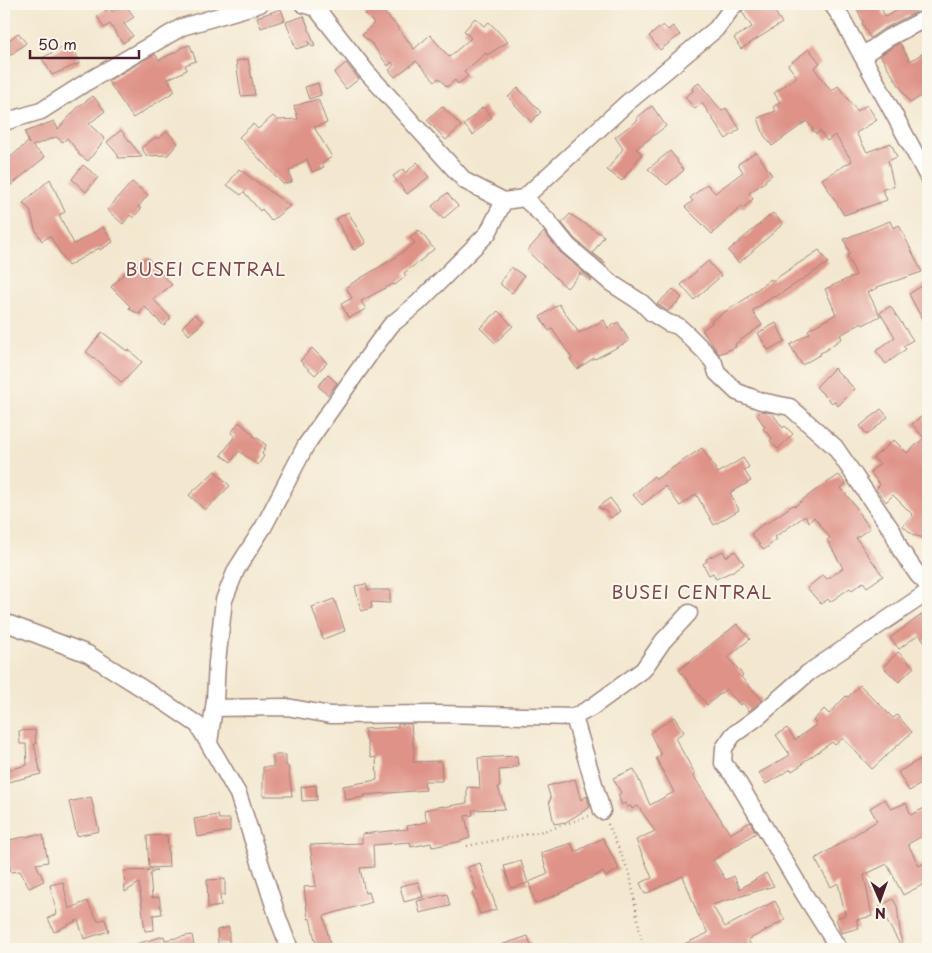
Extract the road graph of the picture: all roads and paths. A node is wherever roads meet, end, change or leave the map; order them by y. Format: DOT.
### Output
graph roads {
  1 [pos="260,4"];
  2 [pos="303,4"];
  3 [pos="735,4"];
  4 [pos="832,4"];
  5 [pos="928,16"];
  6 [pos="862,56"];
  7 [pos="4,122"];
  8 [pos="928,176"];
  9 [pos="524,198"];
  10 [pos="504,201"];
  11 [pos="928,585"];
  12 [pos="928,592"];
  13 [pos="688,613"];
  14 [pos="4,622"];
  15 [pos="214,708"];
  16 [pos="574,717"];
  17 [pos="209,743"];
  18 [pos="602,812"];
  19 [pos="467,846"];
  20 [pos="290,949"];
  21 [pos="643,949"];
  22 [pos="839,949"];
  1 -- 7 [label="street"];
  2 -- 10 [label="street"];
  3 -- 9 [label="street"];
  4 -- 6 [label="street"];
  5 -- 6 [label="street"];
  6 -- 8 [label="street"];
  9 -- 10 [label="street"];
  9 -- 11 [label="street"];
  10 -- 15 [label="street"];
  12 -- 22 [label="street"];
  13 -- 16 [label="street"];
  14 -- 17 [label="street"];
  15 -- 16 [label="street"];
  15 -- 17 [label="street"];
  16 -- 18 [label="street"];
  17 -- 20 [label="street"];
  18 -- 19 [label="path"];
  18 -- 21 [label="path"];
}
